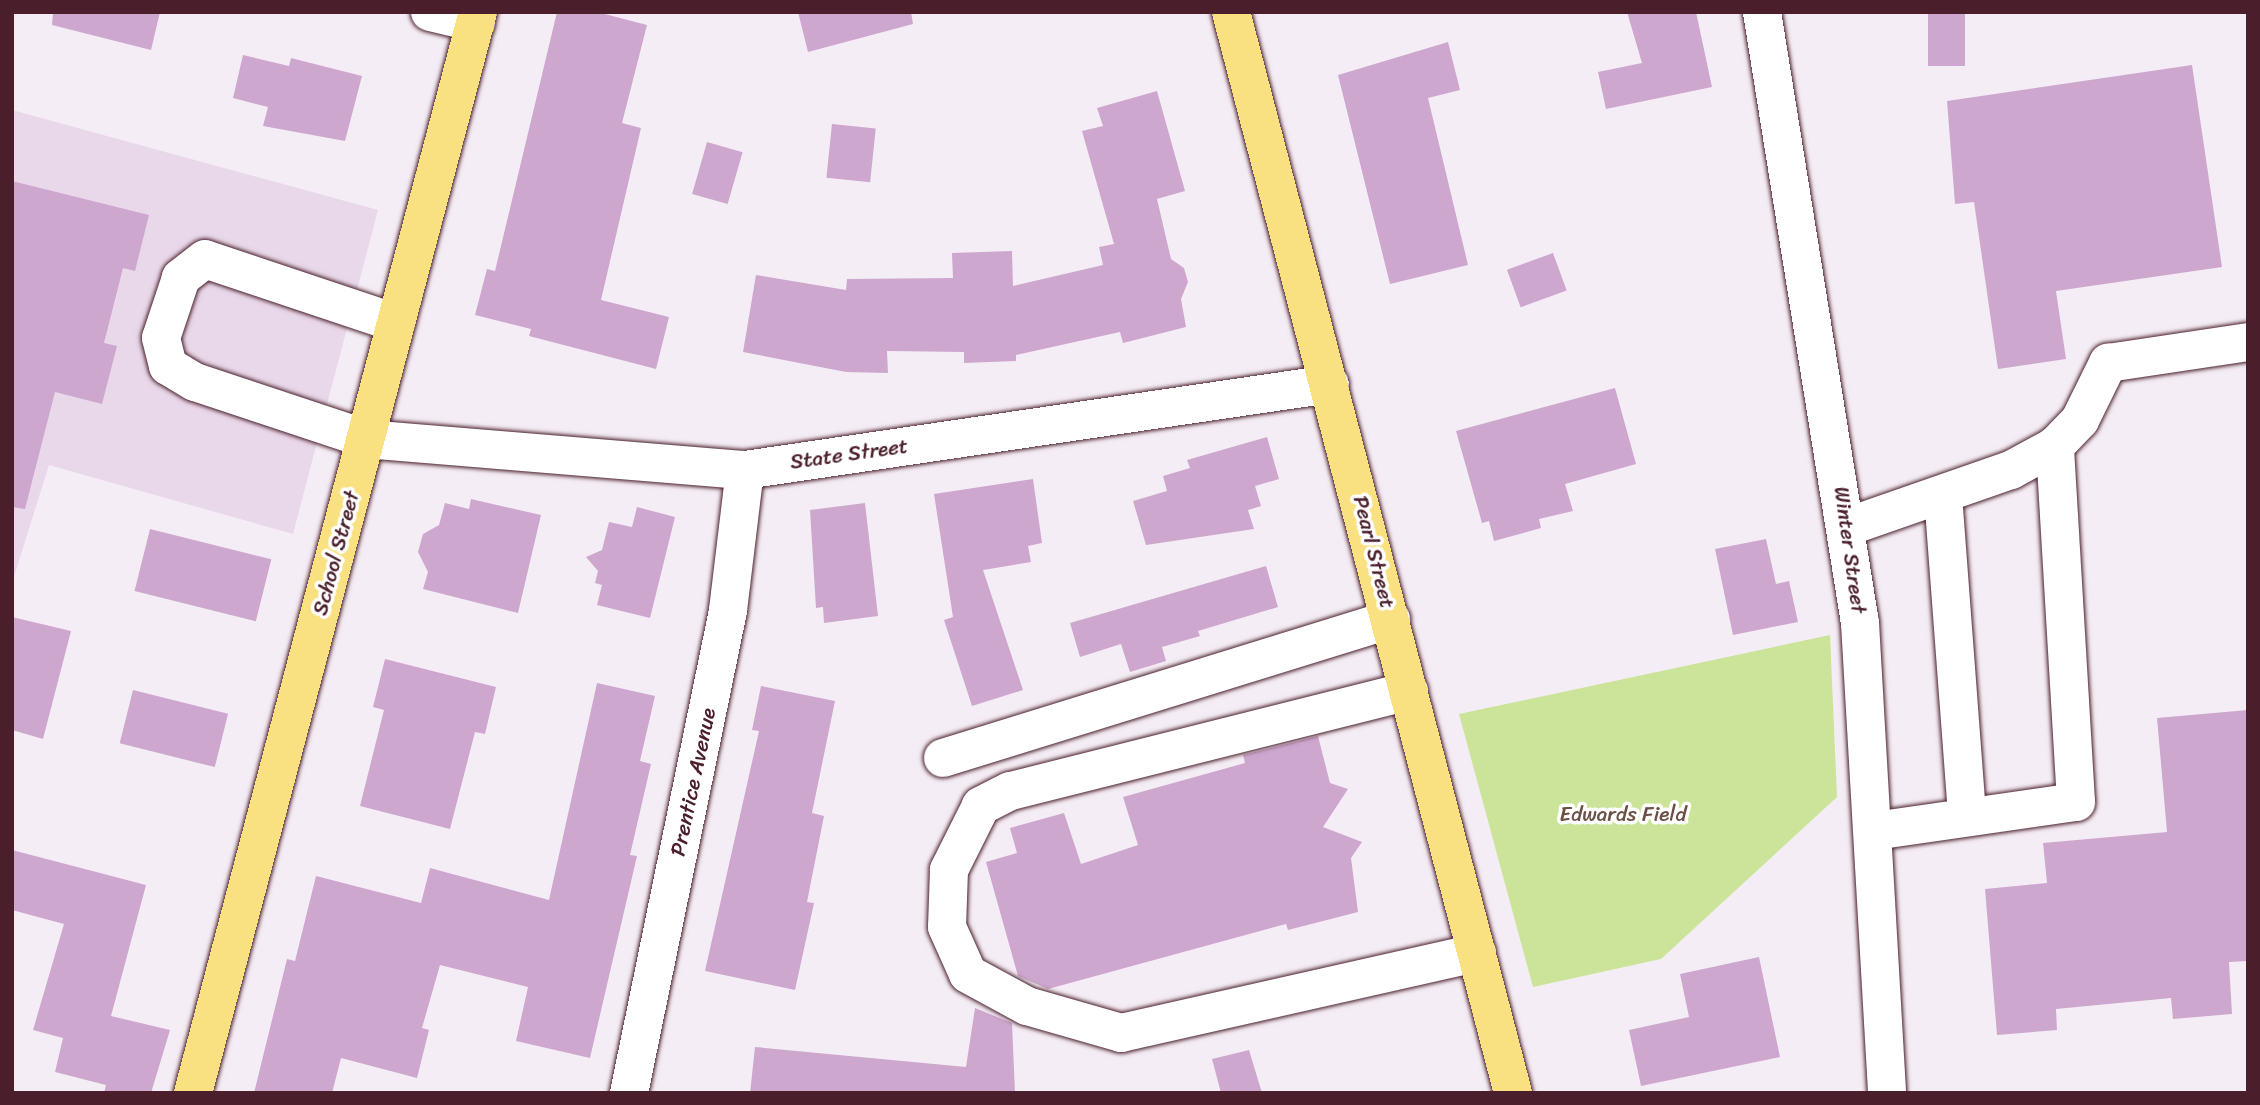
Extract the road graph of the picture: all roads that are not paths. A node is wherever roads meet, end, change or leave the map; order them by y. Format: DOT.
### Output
graph roads {
  1 [pos="430,12"];
  2 [pos="1231,12"];
  3 [pos="1762,12"];
  4 [pos="477,18"];
  5 [pos="397,323"];
  6 [pos="2248,342"];
  7 [pos="1330,384"];
  8 [pos="366,439"];
  9 [pos="2055,446"];
  10 [pos="745,470"];
  11 [pos="1943,495"];
  12 [pos="1847,527"];
  13 [pos="1391,619"];
  14 [pos="1409,691"];
  15 [pos="943,758"];
  16 [pos="1967,817"];
  17 [pos="1874,831"];
  18 [pos="1477,953"];
  19 [pos="193,1093"];
  20 [pos="629,1093"];
  21 [pos="1513,1093"];
  22 [pos="1887,1093"];
  1 -- 4 [label="street"];
  2 -- 7 [label="main road, Pearl Street"];
  3 -- 12 [label="street, Winter Street"];
  4 -- 5 [label="main road, School Street"];
  5 -- 8 [label="main road, School Street"];
  5 -- 8 [label="street, State Street"];
  6 -- 9 [label="street"];
  7 -- 10 [label="street, State Street"];
  7 -- 13 [label="main road, Pearl Street"];
  8 -- 10 [label="street, State Street"];
  8 -- 19 [label="main road, School Street"];
  9 -- 11 [label="street"];
  9 -- 16 [label="street"];
  10 -- 20 [label="street, Prentice Avenue"];
  11 -- 12 [label="street"];
  11 -- 16 [label="street"];
  12 -- 17 [label="street, Winter Street"];
  13 -- 14 [label="main road, Pearl Street"];
  13 -- 15 [label="street"];
  14 -- 18 [label="main road, Pearl Street"];
  14 -- 18 [label="street"];
  16 -- 17 [label="street"];
  17 -- 22 [label="street, Winter Street"];
  18 -- 21 [label="main road, Pearl Street"];
}
